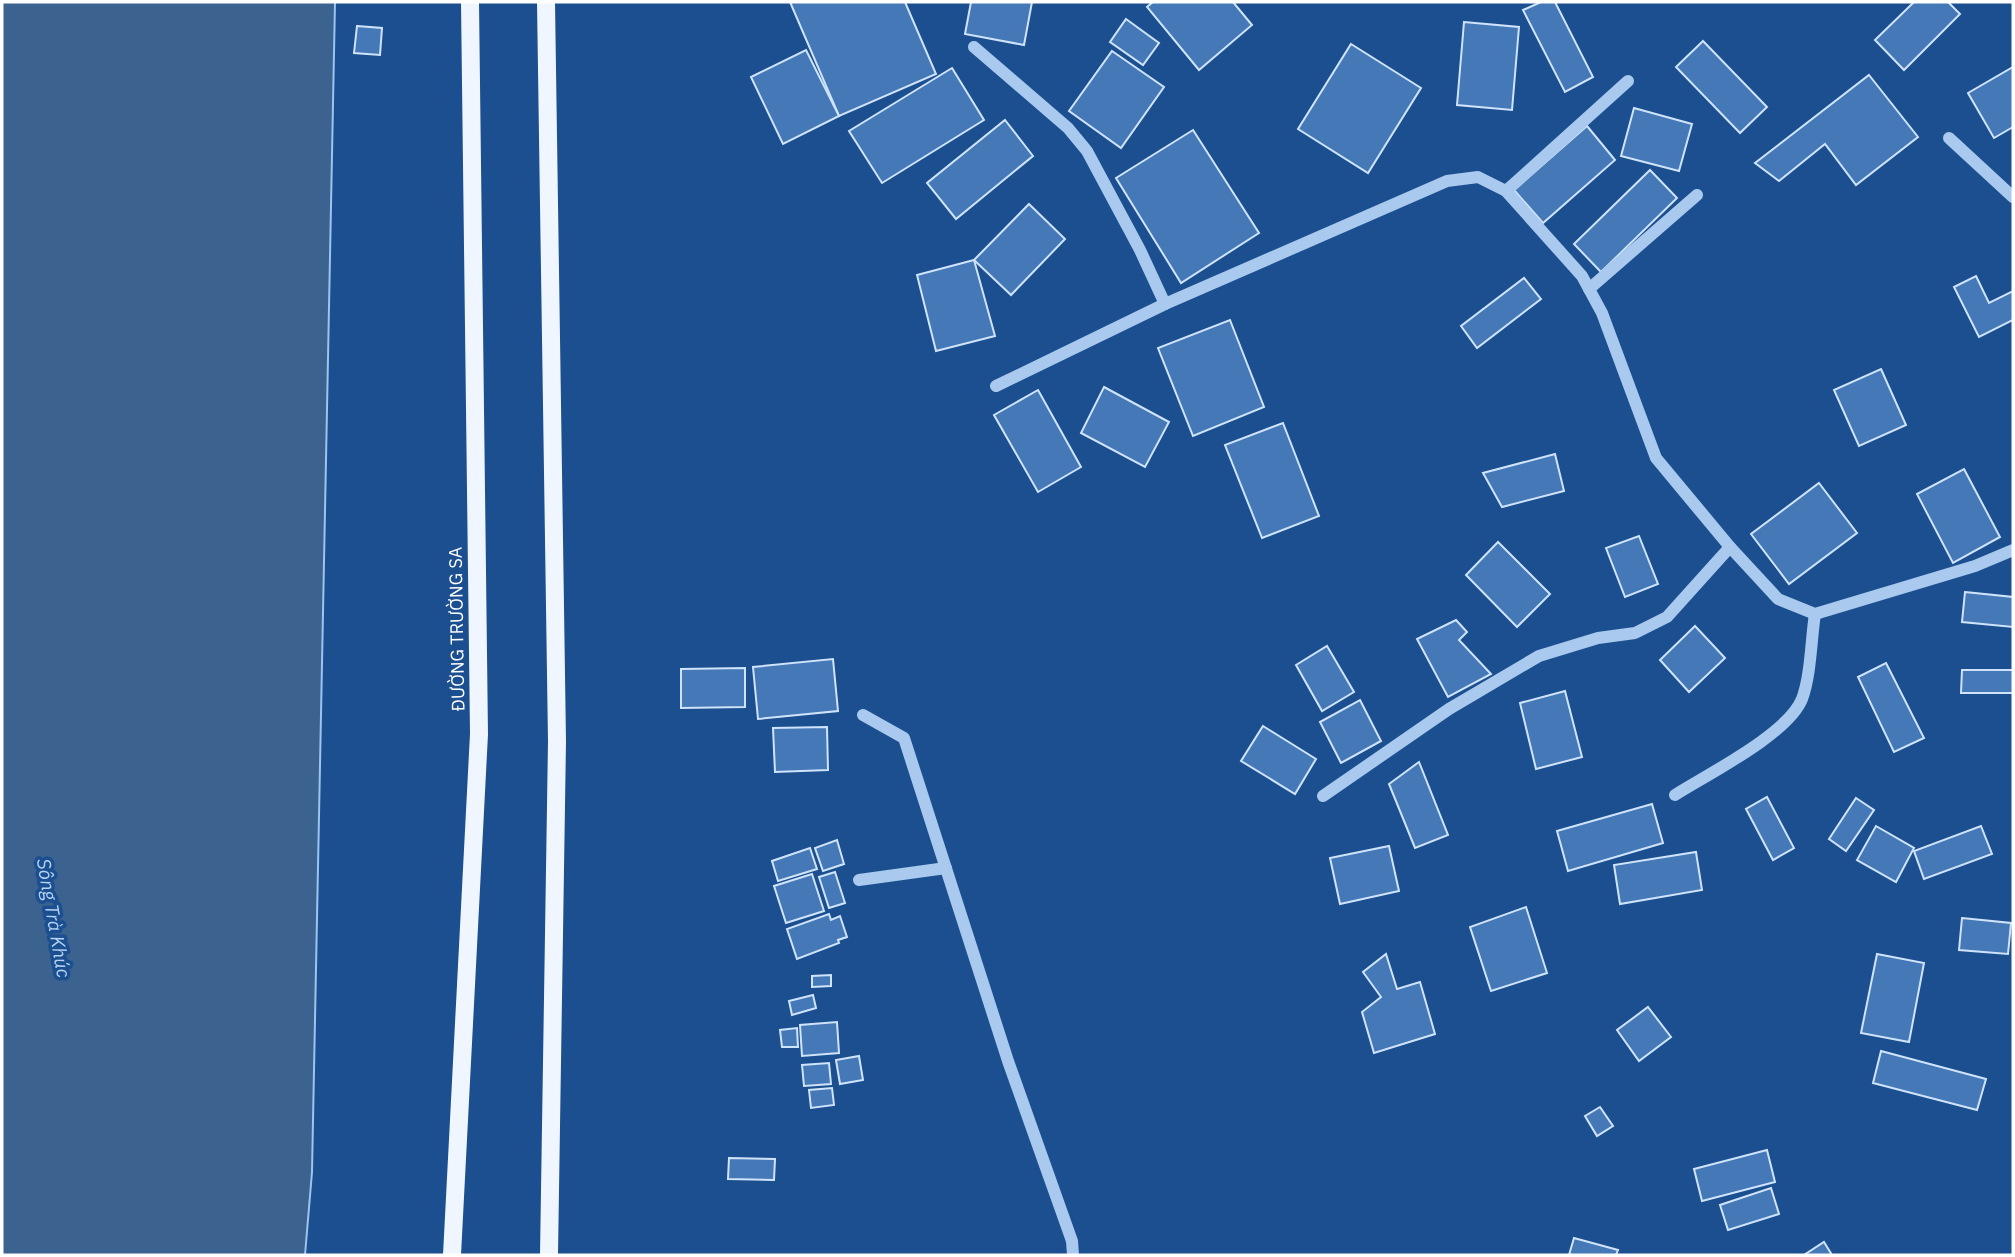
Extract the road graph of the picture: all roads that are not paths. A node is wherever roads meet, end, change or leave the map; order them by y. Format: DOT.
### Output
graph roads {
  1 [pos="470,2"];
  2 [pos="546,2"];
  3 [pos="974,47"];
  4 [pos="1628,81"];
  5 [pos="1949,138"];
  6 [pos="1506,191"];
  7 [pos="1697,195"];
  8 [pos="2013,197"];
  9 [pos="1589,289"];
  10 [pos="1165,304"];
  11 [pos="996,386"];
  12 [pos="1730,547"];
  13 [pos="2013,550"];
  14 [pos="1815,614"];
  15 [pos="863,715"];
  16 [pos="1675,795"];
  17 [pos="1324,796"];
  18 [pos="946,868"];
  19 [pos="859,880"];
  20 [pos="452,1255"];
  21 [pos="549,1255"];
  22 [pos="1073,1255"];
  1 -- 20 [label="main road, ĐƯỜNG TRƯỜNG SA"];
  2 -- 21 [label="main road"];
  3 -- 10 [label="street"];
  4 -- 6 [label="street"];
  5 -- 8 [label="street"];
  6 -- 9 [label="street"];
  6 -- 10 [label="street"];
  7 -- 9 [label="street"];
  9 -- 12 [label="street"];
  10 -- 11 [label="street"];
  12 -- 14 [label="street"];
  12 -- 17 [label="street"];
  13 -- 14 [label="street"];
  14 -- 16 [label="street"];
  15 -- 18 [label="street"];
  18 -- 19 [label="street"];
  18 -- 22 [label="street"];
}
